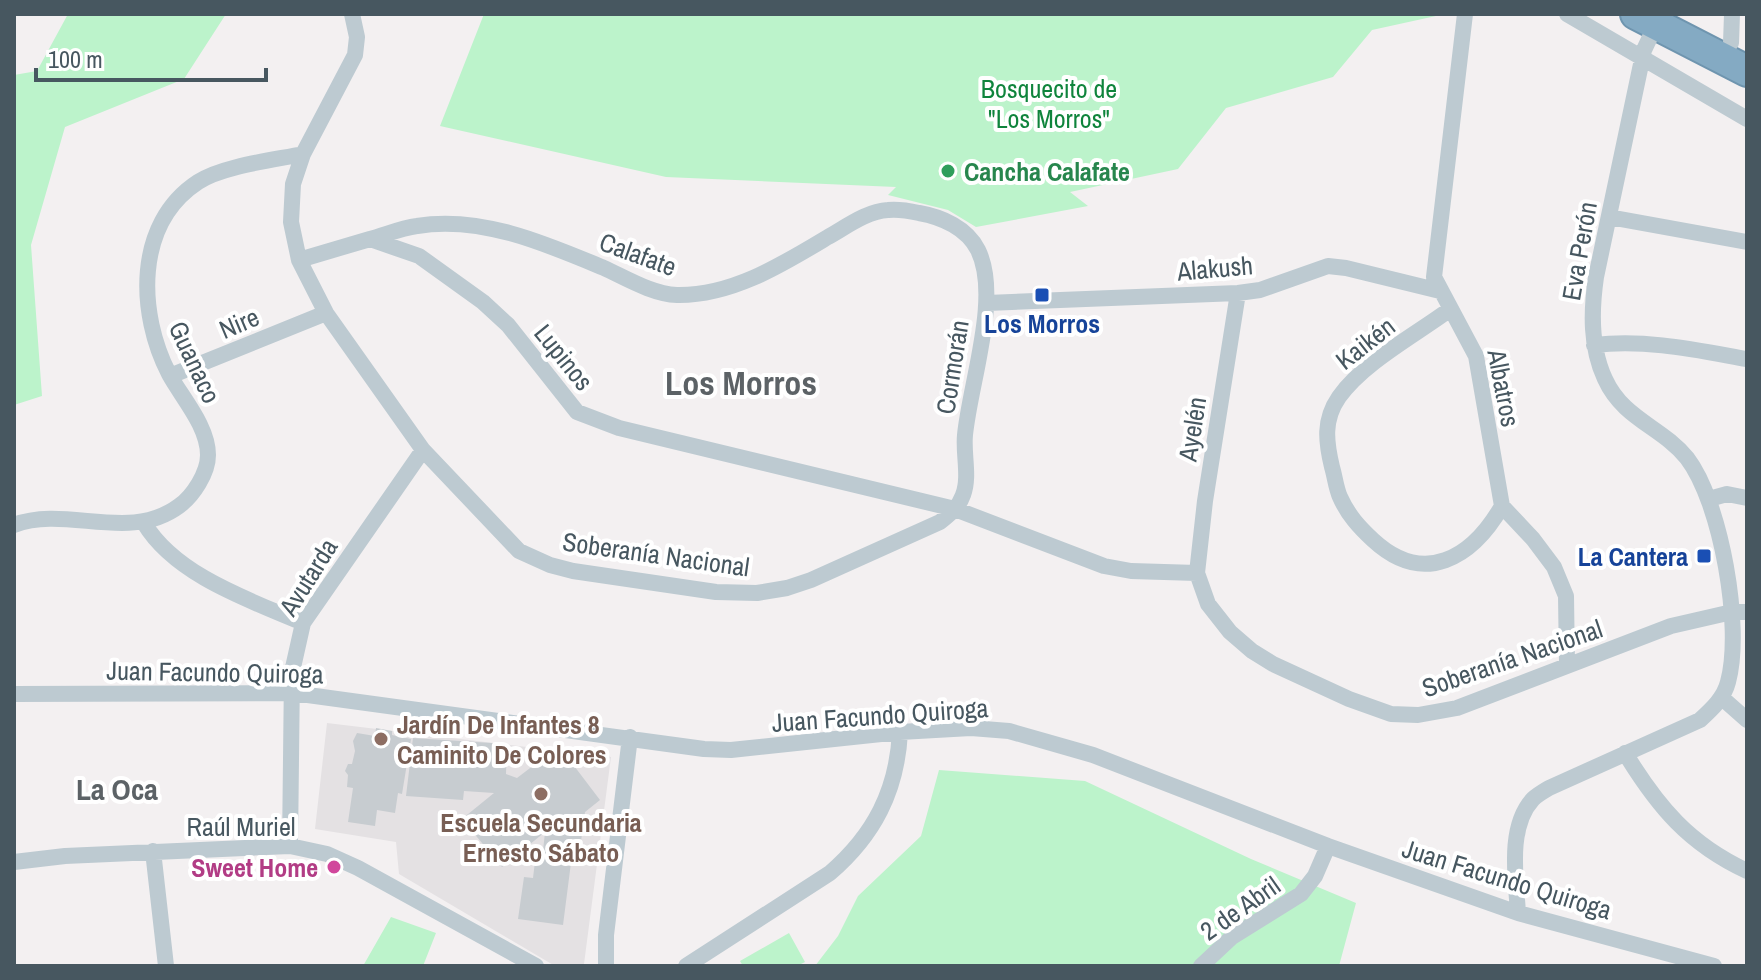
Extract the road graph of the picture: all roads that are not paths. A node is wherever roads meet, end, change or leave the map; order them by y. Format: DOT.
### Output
graph roads {
  1 [pos="352,14"];
  2 [pos="1465,14"];
  3 [pos="1567,14"];
  4 [pos="1658,17"];
  5 [pos="1737,36"];
  6 [pos="1642,59"];
  7 [pos="1747,71"];
  8 [pos="1747,119"];
  9 [pos="303,154"];
  10 [pos="1609,217"];
  11 [pos="968,235"];
  12 [pos="370,239"];
  13 [pos="1747,242"];
  14 [pos="299,260"];
  15 [pos="1440,291"];
  16 [pos="1238,293"];
  17 [pos="987,303"];
  18 [pos="1449,310"];
  19 [pos="326,313"];
  20 [pos="1594,345"];
  21 [pos="1747,359"];
  22 [pos="170,376"];
  23 [pos="423,450"];
  24 [pos="1747,498"];
  25 [pos="1709,499"];
  26 [pos="1502,506"];
  27 [pos="955,509"];
  28 [pos="144,523"];
  29 [pos="14,525"];
  30 [pos="1197,573"];
  31 [pos="1740,612"];
  32 [pos="303,623"];
  33 [pos="1567,665"];
  34 [pos="293,693"];
  35 [pos="14,694"];
  36 [pos="1721,697"];
  37 [pos="1747,720"];
  38 [pos="900,732"];
  39 [pos="630,737"];
  40 [pos="1625,753"];
  41 [pos="290,846"];
  42 [pos="1328,846"];
  43 [pos="153,851"];
  44 [pos="14,862"];
  45 [pos="1747,871"];
  46 [pos="1518,913"];
  47 [pos="166,966"];
  48 [pos="536,966"];
  49 [pos="606,966"];
  50 [pos="686,966"];
  51 [pos="1201,966"];
  52 [pos="1714,966"];
  1 -- 9 [label="street, Soberanía Nacional"];
  2 -- 15 [label="street, Albatros"];
  3 -- 6 [label="street"];
  4 -- 5 [label="highway"];
  4 -- 6 [label="street, Eva Perón"];
  4 -- 7 [label="highway"];
  6 -- 8 [label="street"];
  6 -- 10 [label="street, Eva Perón"];
  9 -- 14 [label="street, Soberanía Nacional"];
  9 -- 22 [label="street, Guanaco"];
  10 -- 13 [label="street"];
  10 -- 20 [label="street, Eva Perón"];
  11 -- 12 [label="street, Calafate"];
  11 -- 17 [label="street, Cormorán"];
  12 -- 14 [label="street"];
  12 -- 27 [label="street, Lupinos"];
  14 -- 19 [label="street, Soberanía Nacional"];
  15 -- 16 [label="street, Alakush"];
  15 -- 18 [label="street, Albatros"];
  16 -- 17 [label="street, Alakush"];
  16 -- 30 [label="street, Ayelén"];
  17 -- 27 [label="street, Cormorán"];
  18 -- 26 [label="street, Albatros"];
  18 -- 26 [label="street, Kaikén"];
  19 -- 22 [label="street, Nire"];
  19 -- 23 [label="street, Soberanía Nacional"];
  20 -- 21 [label="street"];
  20 -- 25 [label="street, Eva Perón"];
  22 -- 28 [label="street, Guanaco"];
  23 -- 27 [label="street, Soberanía Nacional"];
  23 -- 32 [label="street, Avutarda"];
  24 -- 25 [label="street"];
  25 -- 31 [label="street, Eva Perón"];
  26 -- 33 [label="street"];
  27 -- 30 [label="street"];
  28 -- 29 [label="street, Guanaco"];
  28 -- 32 [label="street"];
  30 -- 33 [label="street, Soberanía Nacional"];
  31 -- 33 [label="street, Soberanía Nacional"];
  31 -- 36 [label="street, Eva Perón"];
  32 -- 34 [label="street, Avutarda"];
  34 -- 35 [label="street, Juan Facundo Quiroga"];
  34 -- 39 [label="street, Juan Facundo Quiroga"];
  34 -- 41 [label="street, Avutarda"];
  36 -- 37 [label="street"];
  36 -- 40 [label="street"];
  38 -- 39 [label="street, Juan Facundo Quiroga"];
  38 -- 42 [label="street, Juan Facundo Quiroga"];
  38 -- 50 [label="street"];
  39 -- 49 [label="street"];
  40 -- 45 [label="street"];
  40 -- 46 [label="street"];
  41 -- 43 [label="street, Raúl Muriel"];
  41 -- 48 [label="street, Raúl Muriel"];
  42 -- 46 [label="street, Juan Facundo Quiroga"];
  42 -- 51 [label="street, 2 de Abril"];
  43 -- 44 [label="street, Raúl Muriel"];
  43 -- 47 [label="street"];
  46 -- 52 [label="street, Juan Facundo Quiroga"];
}
